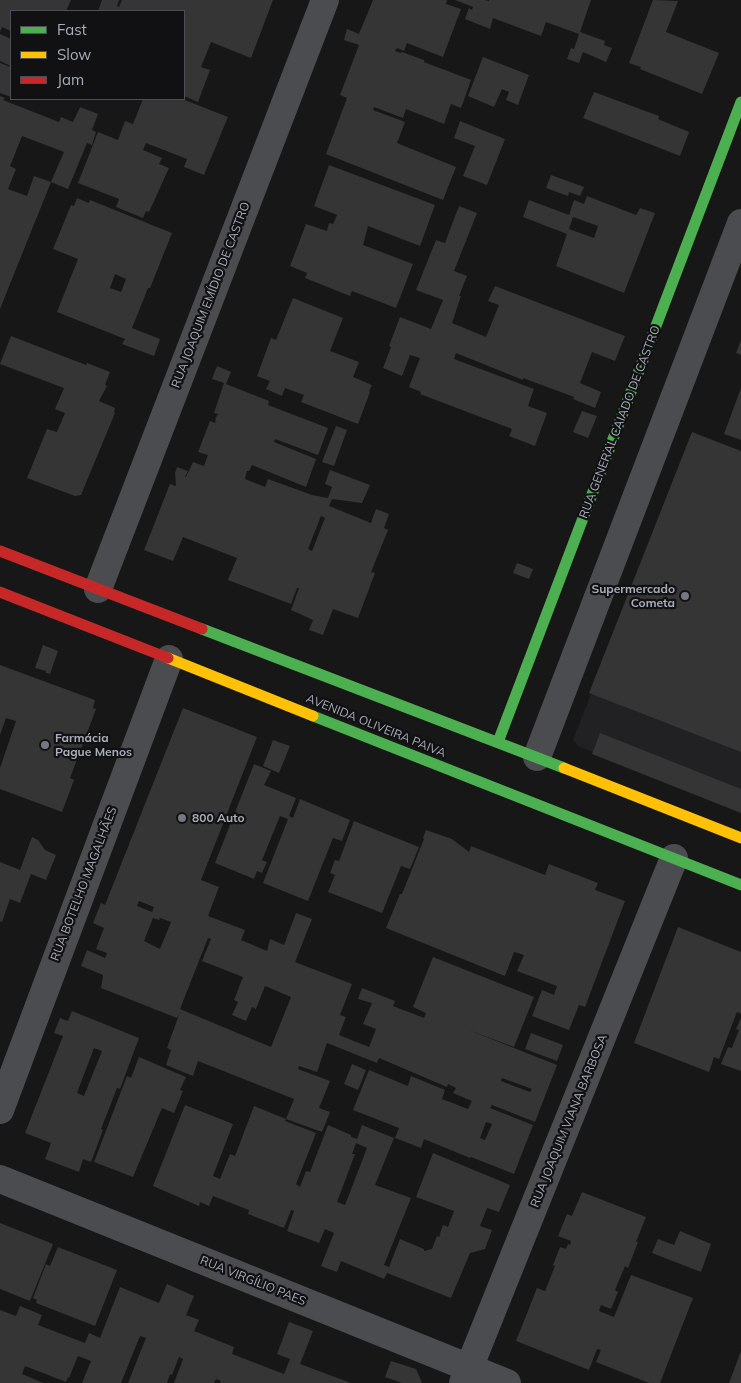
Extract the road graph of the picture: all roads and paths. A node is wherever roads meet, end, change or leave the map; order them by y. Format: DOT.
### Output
graph roads {
  1 [pos="325,0"];
  2 [pos="741,102"];
  3 [pos="741,223"];
  4 [pos="0,550"];
  5 [pos="98,590"];
  6 [pos="0,592"];
  7 [pos="169,659"];
  8 [pos="498,742"];
  9 [pos="537,757"];
  10 [pos="741,838"];
  11 [pos="674,858"];
  12 [pos="741,885"];
  13 [pos="0,1110"];
  14 [pos="0,1179"];
  15 [pos="466,1376"];
  16 [pos="507,1383"];
  1 -- 5 [label="street, RUA JOAQUIM EMÍDIO DE CASTRO"];
  2 -- 8 [label="main road, RUA GENERAL CAIADO DE CASTRO"];
  3 -- 9 [label="street"];
  4 -- 5 [label="main road"];
  5 -- 8 [label="main road"];
  6 -- 7 [label="main road, AVENIDA OLIVEIRA PAIVA"];
  7 -- 11 [label="main road, AVENIDA OLIVEIRA PAIVA"];
  7 -- 13 [label="street, RUA BOTELHO MAGALHÃES"];
  8 -- 9 [label="main road"];
  9 -- 10 [label="main road"];
  11 -- 12 [label="main road, AVENIDA OLIVEIRA PAIVA"];
  11 -- 15 [label="street, RUA JOAQUIM VIANA BARBOSA"];
  14 -- 15 [label="street, RUA VIRGÍLIO PAES"];
  15 -- 16 [label="street, RUA VIRGÍLIO PAES"];
}
